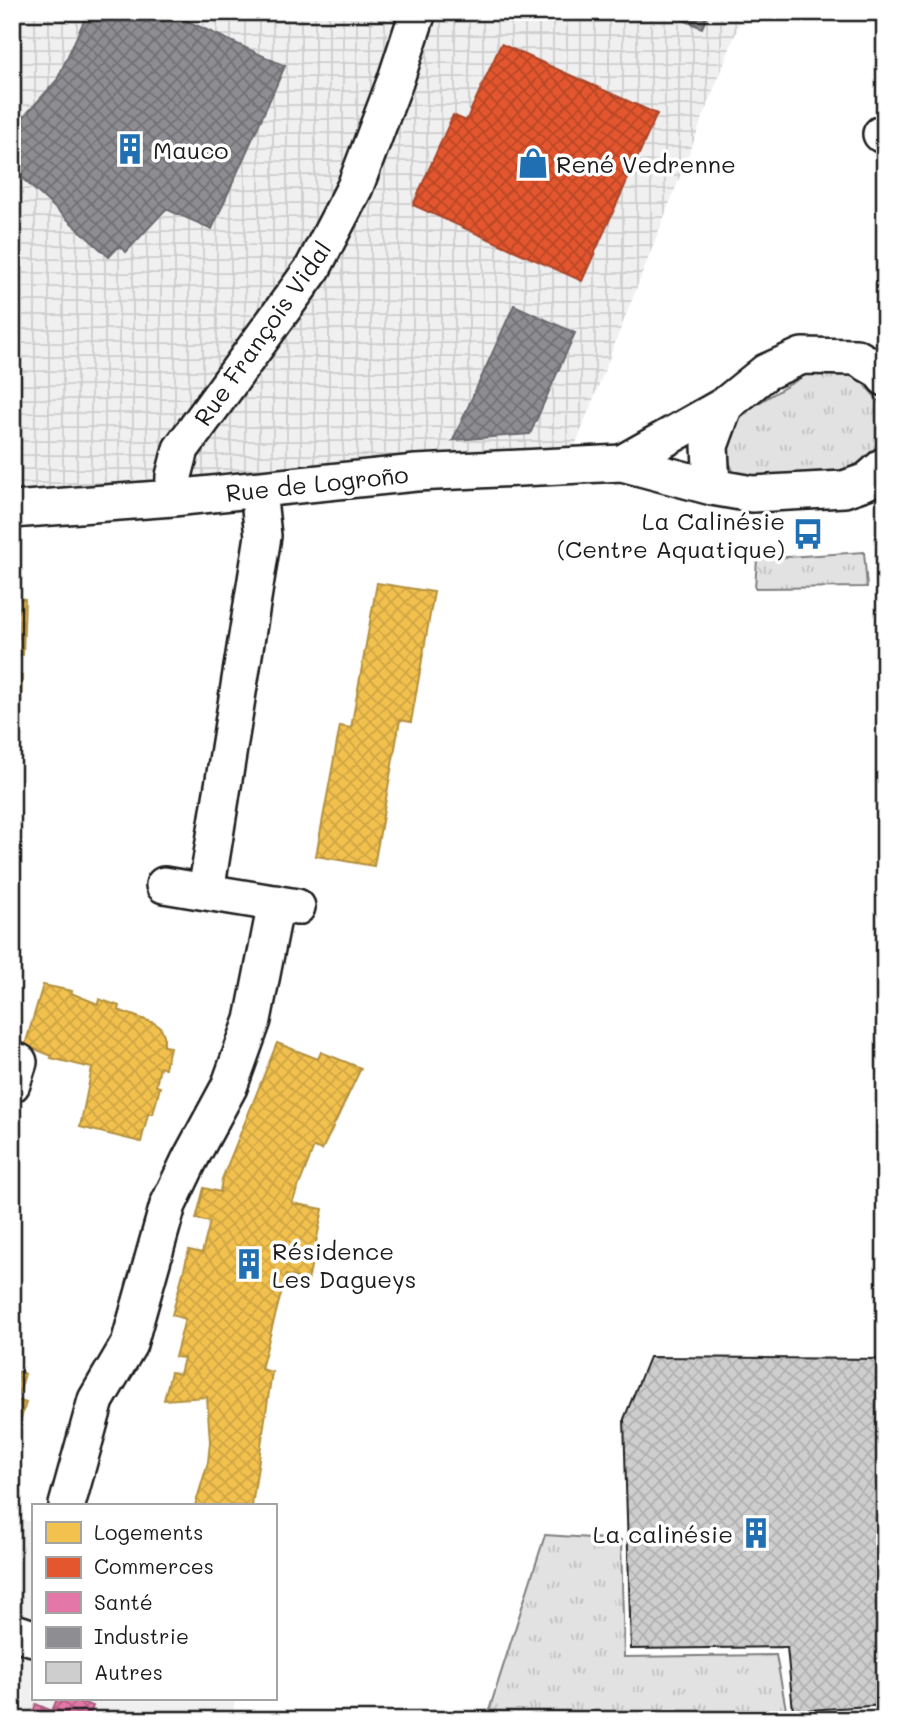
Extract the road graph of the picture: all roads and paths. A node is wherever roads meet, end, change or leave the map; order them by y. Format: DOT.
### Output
graph roads {
  1 [pos="418,12"];
  2 [pos="885,377"];
  3 [pos="725,405"];
  4 [pos="622,463"];
  5 [pos="885,465"];
  6 [pos="712,487"];
  7 [pos="258,490"];
  8 [pos="173,498"];
  9 [pos="12,510"];
  10 [pos="164,885"];
  11 [pos="206,892"];
  12 [pos="67,1504"];
  13 [pos="12,1630"];
  14 [pos="32,1638"];
  1 -- 8 [label="street, Rue François Vidal"];
  2 -- 3 [label="street, Rue de Logroño"];
  3 -- 4 [label="street, Rue de Logroño"];
  3 -- 6 [label="street"];
  4 -- 6 [label="street, Rue de Logroño"];
  4 -- 7 [label="street, Rue de Logroño"];
  5 -- 6 [label="street, Rue de Logroño"];
  7 -- 8 [label="street, Rue de Logroño"];
  7 -- 11 [label="street"];
  8 -- 9 [label="street, Rue de Logroño"];
  10 -- 11 [label="street"];
  11 -- 12 [label="street"];
  13 -- 14 [label="street"];
}
